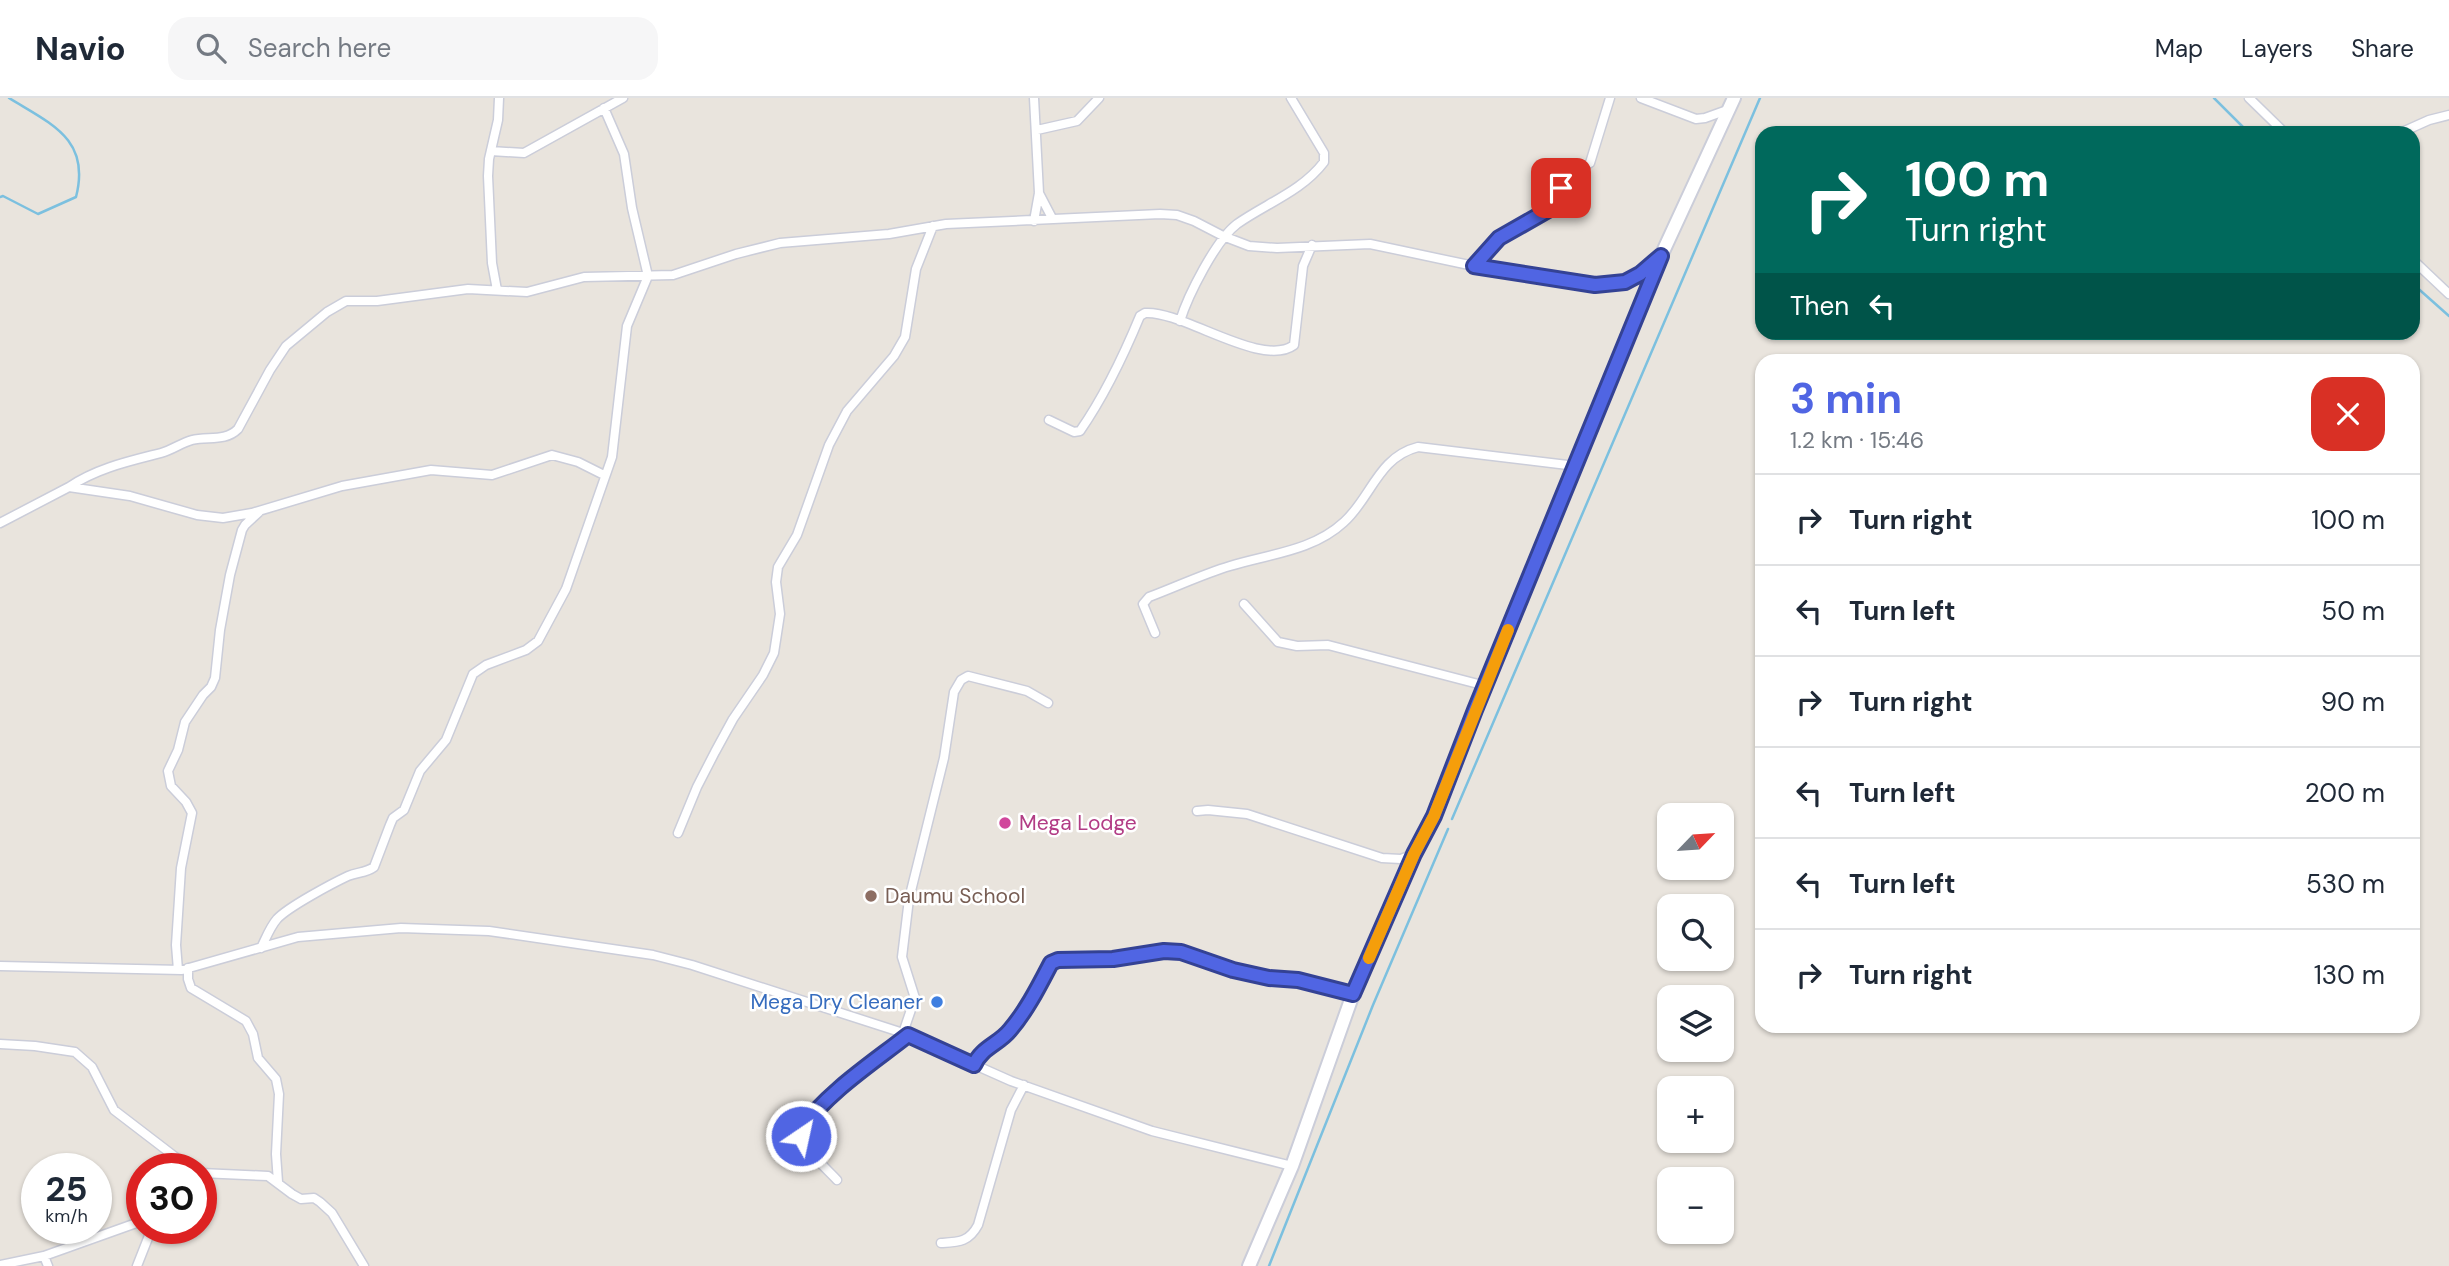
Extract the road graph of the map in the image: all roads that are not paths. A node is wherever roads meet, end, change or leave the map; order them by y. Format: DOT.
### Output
graph roads {
  1 [pos="499,98"];
  2 [pos="623,98"];
  3 [pos="1034,98"];
  4 [pos="1099,98"];
  5 [pos="1291,98"];
  6 [pos="1610,98"];
  7 [pos="1641,98"];
  8 [pos="2249,98"];
  9 [pos="1732,103"];
  10 [pos="604,108"];
  11 [pos="2449,115"];
  12 [pos="2278,126"];
  13 [pos="2416,126"];
  14 [pos="1037,130"];
  15 [pos="491,151"];
  16 [pos="1039,193"];
  17 [pos="1052,218"];
  18 [pos="1034,221"];
  19 [pos="933,226"];
  20 [pos="1223,236"];
  21 [pos="1312,245"];
  22 [pos="1661,256"];
  23 [pos="1474,266"];
  24 [pos="2420,267"];
  25 [pos="648,276"];
  26 [pos="497,290"];
  27 [pos="2449,294"];
  28 [pos="1180,321"];
  29 [pos="1049,420"];
  30 [pos="1576,466"];
  31 [pos="604,475"];
  32 [pos="69,487"];
  33 [pos="261,511"];
  34 [pos="0,523"];
  35 [pos="1244,604"];
  36 [pos="1155,633"];
  37 [pos="1486,686"];
  38 [pos="1048,703"];
  39 [pos="1197,811"];
  40 [pos="678,833"];
  41 [pos="1414,854"];
  42 [pos="261,948"];
  43 [pos="0,966"];
  44 [pos="188,968"];
  45 [pos="178,970"];
  46 [pos="1353,994"];
  47 [pos="906,1034"];
  48 [pos="0,1044"];
  49 [pos="974,1065"];
  50 [pos="1024,1084"];
  51 [pos="170,1153"];
  52 [pos="1292,1166"];
  53 [pos="217,1175"];
  54 [pos="837,1180"];
  55 [pos="278,1182"];
  56 [pos="126,1227"];
  57 [pos="146,1244"];
  58 [pos="941,1244"];
  59 [pos="44,1256"];
  60 [pos="0,1265"];
  61 [pos="48,1266"];
  62 [pos="137,1266"];
  63 [pos="364,1266"];
  64 [pos="1249,1266"];
  1 -- 15 [label="street"];
  2 -- 10 [label="street"];
  3 -- 14 [label="street"];
  4 -- 14 [label="street"];
  5 -- 20 [label="street"];
  6 -- 23 [label="street"];
  7 -- 9 [label="street"];
  8 -- 12 [label="street"];
  9 -- 22 [label="main road"];
  10 -- 15 [label="street"];
  10 -- 25 [label="street"];
  11 -- 13 [label="street"];
  14 -- 16 [label="street"];
  15 -- 26 [label="street"];
  16 -- 17 [label="street"];
  16 -- 18 [label="street"];
  17 -- 18 [label="street"];
  17 -- 20 [label="street"];
  18 -- 19 [label="street"];
  19 -- 25 [label="street"];
  19 -- 40 [label="street"];
  20 -- 21 [label="street"];
  20 -- 28 [label="street"];
  21 -- 23 [label="street"];
  21 -- 28 [label="street"];
  22 -- 23 [label="street"];
  22 -- 30 [label="main road"];
  24 -- 27 [label="street"];
  25 -- 26 [label="street"];
  25 -- 31 [label="street"];
  26 -- 32 [label="street"];
  28 -- 29 [label="street"];
  30 -- 36 [label="street"];
  30 -- 37 [label="main road"];
  31 -- 33 [label="street"];
  31 -- 42 [label="street"];
  32 -- 33 [label="street"];
  32 -- 34 [label="street"];
  33 -- 45 [label="street"];
  35 -- 37 [label="street"];
  37 -- 41 [label="main road"];
  38 -- 47 [label="street"];
  39 -- 41 [label="street"];
  41 -- 46 [label="main road"];
  42 -- 44 [label="street"];
  42 -- 47 [label="street"];
  43 -- 45 [label="street"];
  44 -- 45 [label="street"];
  44 -- 55 [label="street"];
  46 -- 49 [label="street"];
  46 -- 52 [label="main road"];
  47 -- 49 [label="street"];
  47 -- 54 [label="street"];
  48 -- 51 [label="street"];
  49 -- 50 [label="street"];
  50 -- 52 [label="street"];
  50 -- 58 [label="street"];
  52 -- 64 [label="main road"];
  53 -- 55 [label="street"];
  55 -- 63 [label="street"];
  56 -- 59 [label="street"];
  57 -- 62 [label="street"];
  59 -- 60 [label="street"];
  59 -- 61 [label="street"];
}
